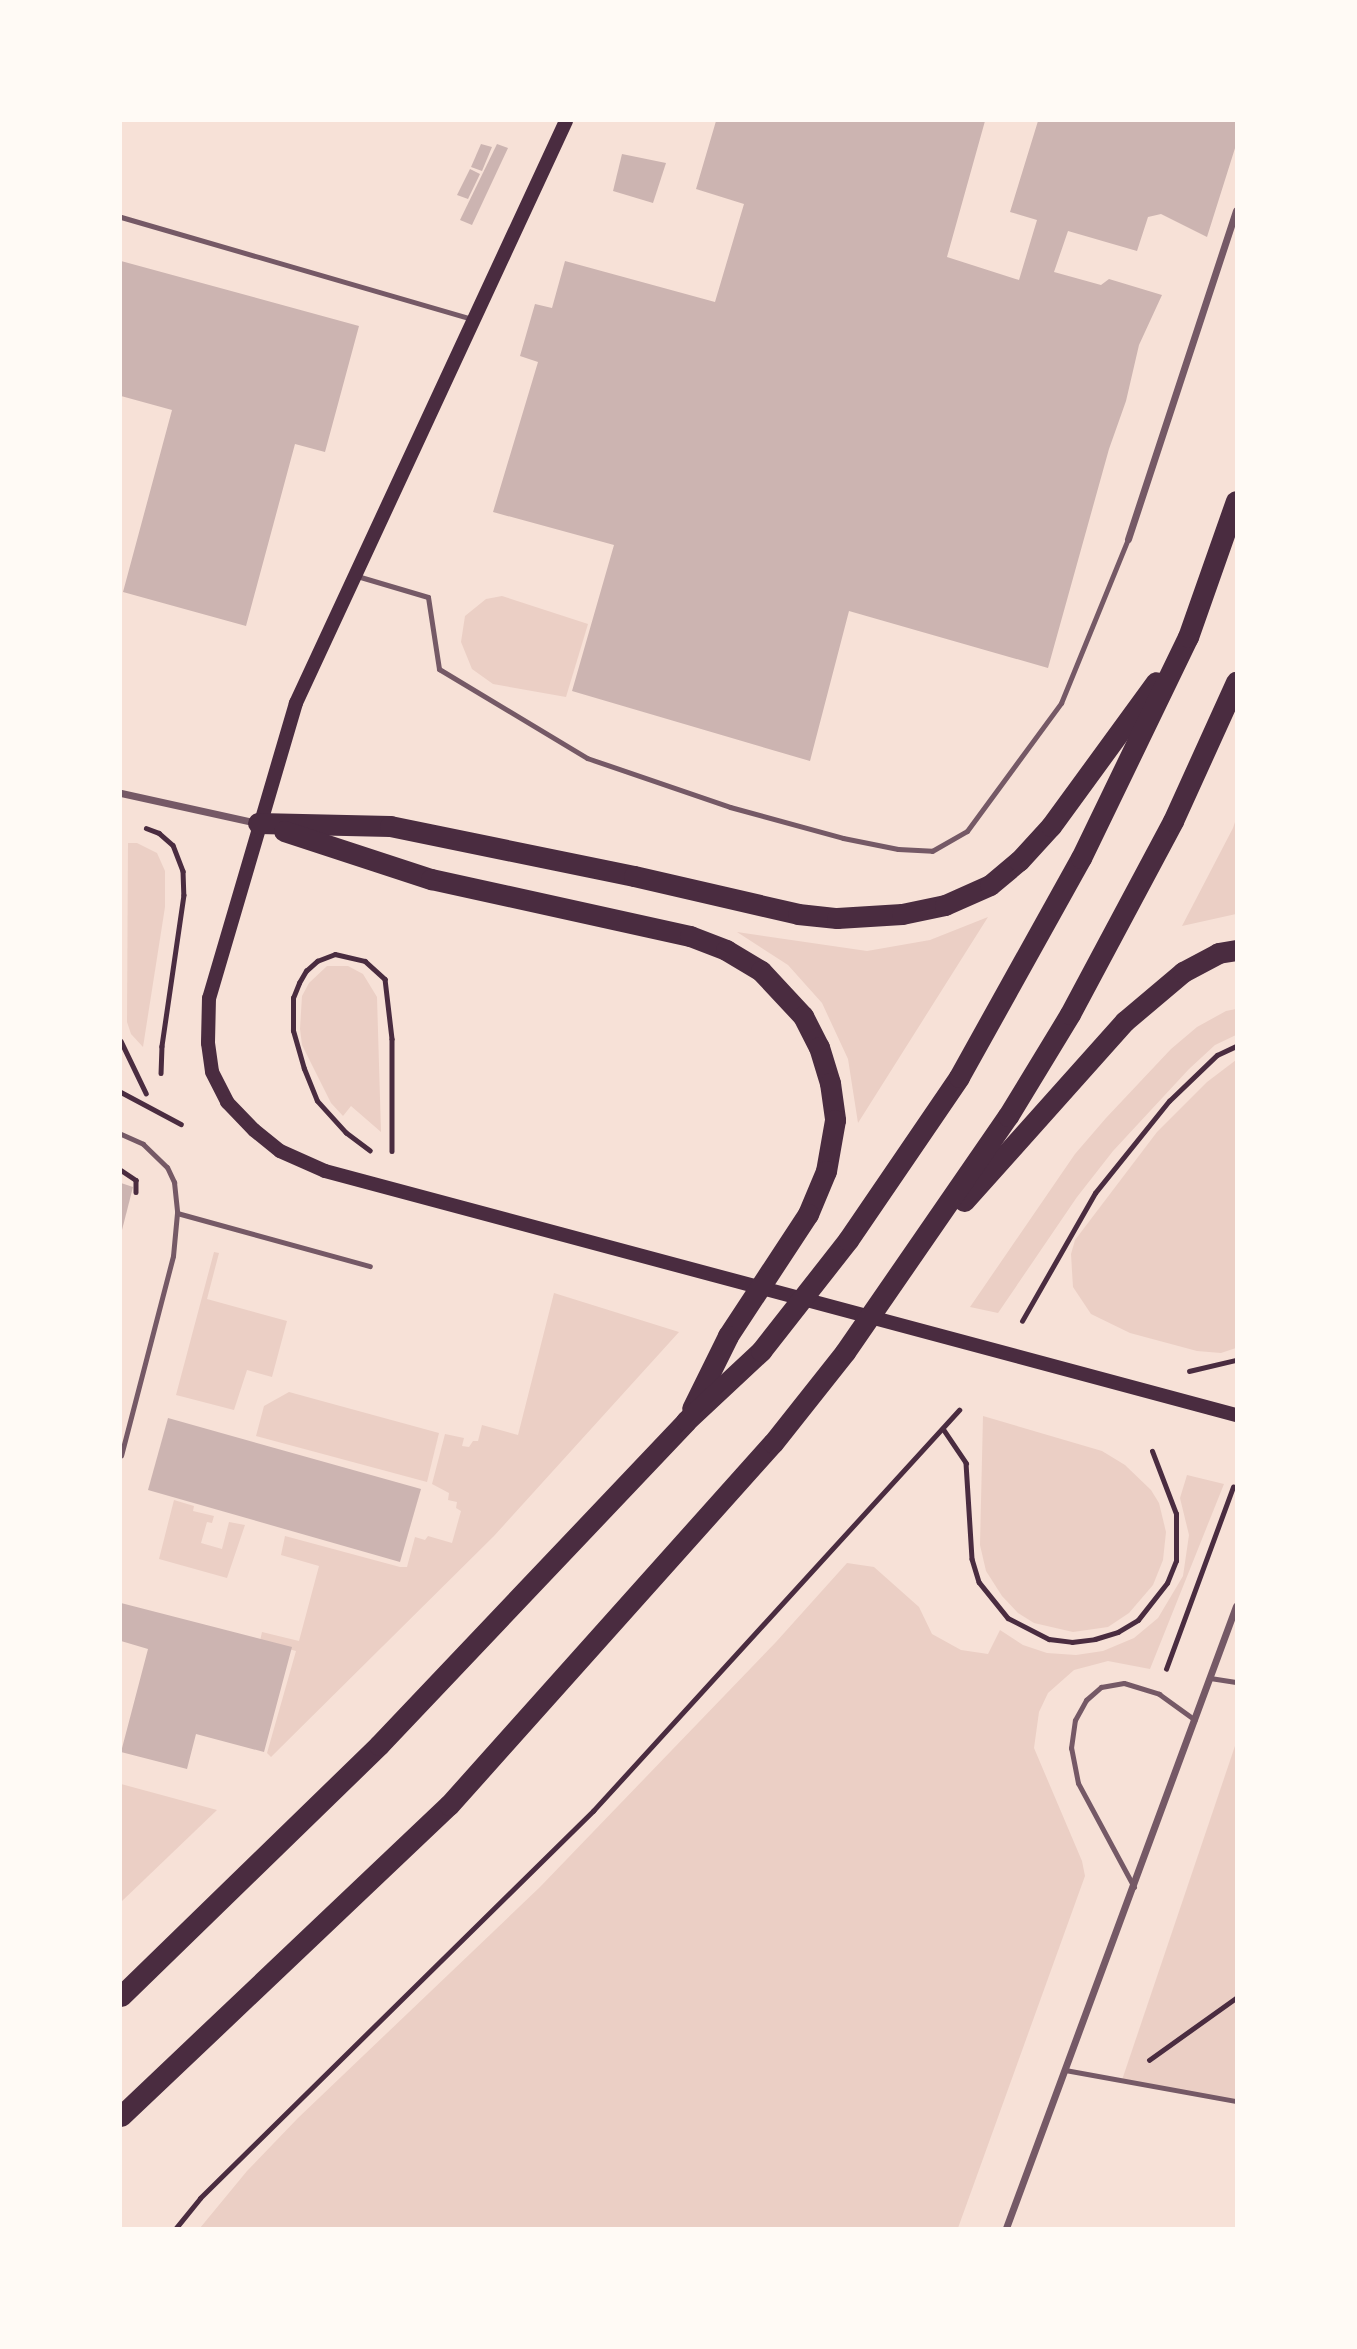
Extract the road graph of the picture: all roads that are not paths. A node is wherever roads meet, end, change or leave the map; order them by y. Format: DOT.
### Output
graph roads {
  1 [pos="566,121"];
  2 [pos="1236,210"];
  3 [pos="121,217"];
  4 [pos="472,319"];
  5 [pos="1236,501"];
  6 [pos="1128,539"];
  7 [pos="354,575"];
  8 [pos="1188,637"];
  9 [pos="1236,682"];
  10 [pos="121,793"];
  11 [pos="258,823"];
  12 [pos="1236,950"];
  13 [pos="121,1135"];
  14 [pos="177,1213"];
  15 [pos="911,1260"];
  16 [pos="370,1266"];
  17 [pos="1236,1415"];
  18 [pos="686,1421"];
  19 [pos="121,1455"];
  20 [pos="1236,1606"];
  21 [pos="1210,1678"];
  22 [pos="1236,1682"];
  23 [pos="1195,1720"];
  24 [pos="1134,1887"];
  25 [pos="121,1996"];
  26 [pos="1065,2070"];
  27 [pos="1236,2101"];
  28 [pos="121,2116"];
  29 [pos="1006,2228"];
  1 -- 4 [label="main road"];
  2 -- 6 [label="street"];
  3 -- 4 [label="lane"];
  4 -- 7 [label="main road"];
  5 -- 8 [label="highway"];
  6 -- 7 [label="lane"];
  7 -- 11 [label="main road"];
  8 -- 11 [label="highway"];
  8 -- 18 [label="highway"];
  9 -- 15 [label="highway"];
  10 -- 11 [label="street"];
  11 -- 17 [label="main road"];
  11 -- 18 [label="highway"];
  12 -- 15 [label="highway"];
  13 -- 14 [label="lane"];
  14 -- 16 [label="lane"];
  14 -- 19 [label="lane"];
  15 -- 28 [label="highway"];
  18 -- 25 [label="highway"];
  20 -- 21 [label="street"];
  21 -- 22 [label="lane"];
  21 -- 23 [label="street"];
  23 -- 24 [label="street"];
  23 -- 24 [label="lane"];
  24 -- 26 [label="street"];
  26 -- 27 [label="lane"];
  26 -- 29 [label="street"];
}
